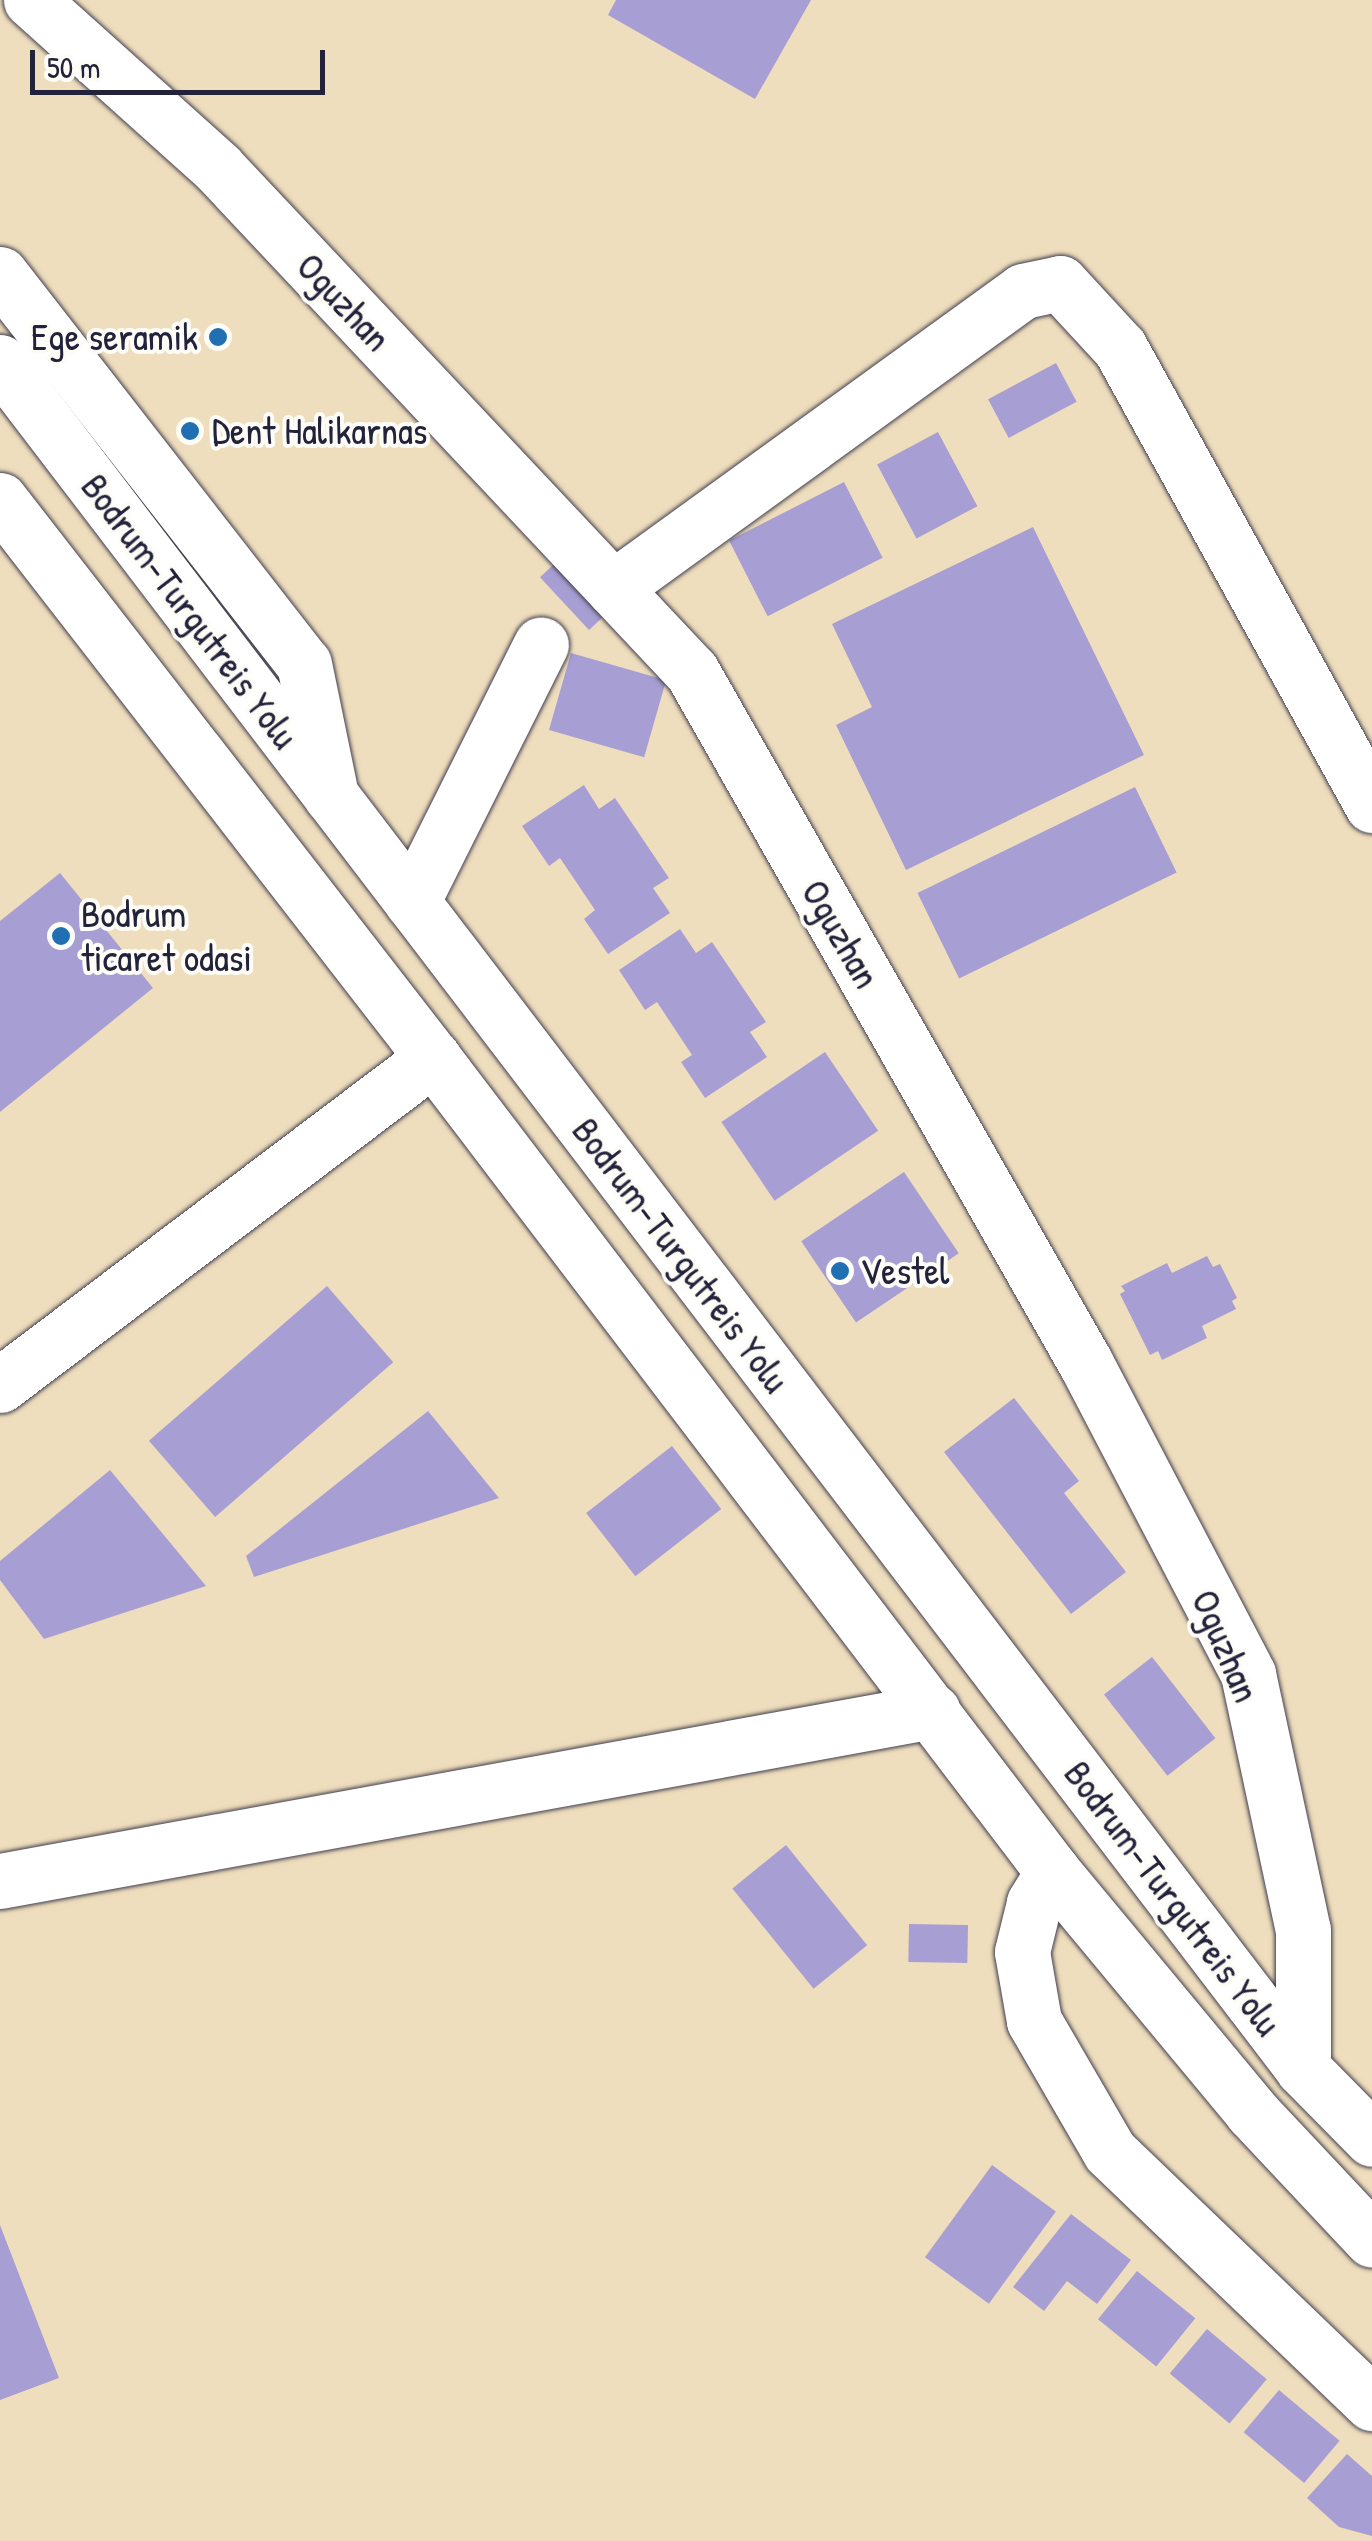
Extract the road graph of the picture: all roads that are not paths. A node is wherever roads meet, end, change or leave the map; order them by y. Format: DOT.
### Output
graph roads {
  1 [pos="31,0"];
  2 [pos="0,274"];
  3 [pos="0,362"];
  4 [pos="0,500"];
  5 [pos="613,588"];
  6 [pos="542,644"];
  7 [pos="332,796"];
  8 [pos="1372,805"];
  9 [pos="412,902"];
  10 [pos="433,1058"];
  11 [pos="0,1386"];
  12 [pos="933,1711"];
  13 [pos="1054,1872"];
  14 [pos="0,1881"];
  15 [pos="1304,2069"];
  16 [pos="1372,2139"];
  17 [pos="1372,2240"];
  18 [pos="1372,2403"];
  1 -- 5 [label="main road, Oguzhan"];
  2 -- 7 [label="main road"];
  3 -- 7 [label="main road, Bodrum-Turgutreis Yolu"];
  4 -- 10 [label="main road, Bodrum-Turgutreis Yolu"];
  5 -- 8 [label="main road"];
  5 -- 15 [label="main road, Oguzhan"];
  6 -- 9 [label="main road"];
  7 -- 9 [label="main road, Bodrum-Turgutreis Yolu"];
  9 -- 15 [label="main road, Bodrum-Turgutreis Yolu"];
  10 -- 11 [label="main road"];
  10 -- 12 [label="main road, Bodrum-Turgutreis Yolu"];
  12 -- 13 [label="main road, Bodrum-Turgutreis Yolu"];
  12 -- 14 [label="main road"];
  13 -- 17 [label="main road, Bodrum-Turgutreis Yolu"];
  13 -- 18 [label="main road"];
  15 -- 16 [label="main road, Bodrum-Turgutreis Yolu"];
}
